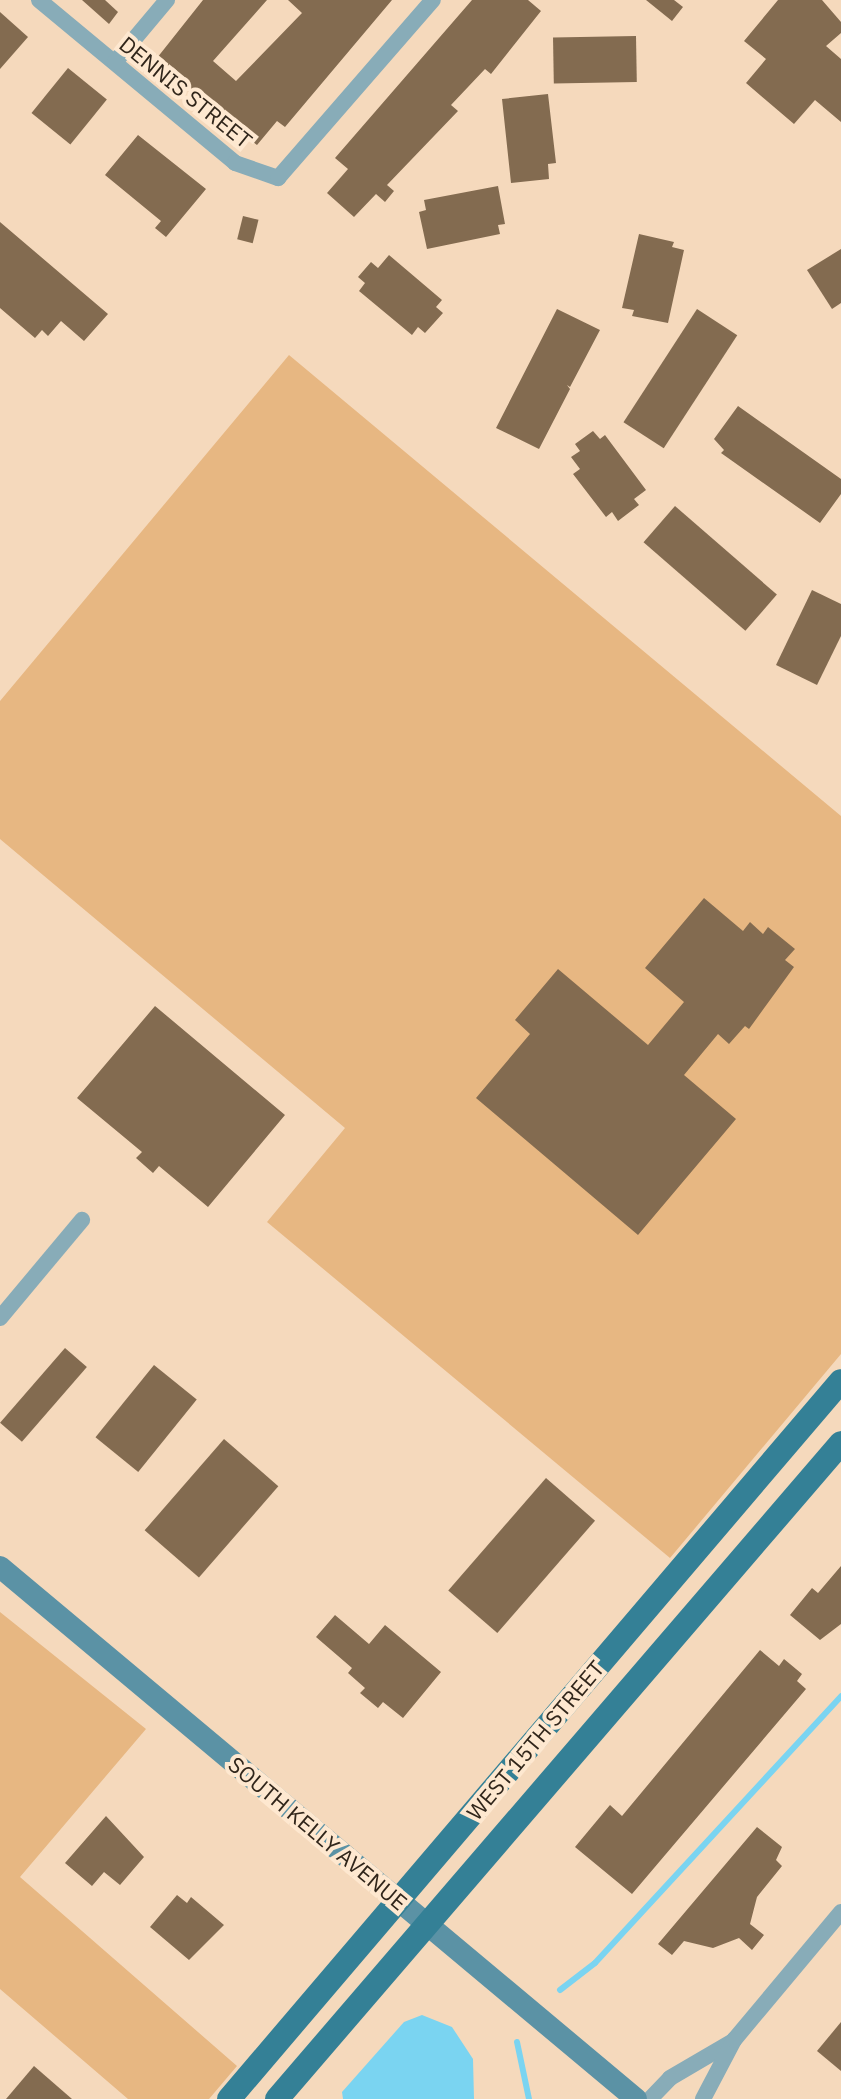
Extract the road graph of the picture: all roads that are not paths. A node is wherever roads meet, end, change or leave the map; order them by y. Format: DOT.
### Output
graph roads {
  1 [pos="39,0"];
  2 [pos="167,0"];
  3 [pos="433,0"];
  4 [pos="115,62"];
  5 [pos="82,1220"];
  6 [pos="0,1318"];
  7 [pos="841,1381"];
  8 [pos="841,1443"];
  9 [pos="0,1567"];
  10 [pos="399,1900"];
  11 [pos="841,1912"];
  12 [pos="427,1923"];
  13 [pos="734,2040"];
  14 [pos="229,2099"];
  15 [pos="277,2099"];
  16 [pos="636,2099"];
  17 [pos="650,2099"];
  18 [pos="703,2099"];
  1 -- 4 [label="street, DENNIS STREET"];
  2 -- 4 [label="street"];
  3 -- 4 [label="street, DENNIS STREET"];
  5 -- 6 [label="street"];
  7 -- 10 [label="main road, WEST 15TH STREET"];
  8 -- 12 [label="main road, WEST 15TH STREET"];
  9 -- 10 [label="main road, SOUTH KELLY AVENUE"];
  10 -- 12 [label="main road, SOUTH KELLY AVENUE"];
  10 -- 14 [label="main road, WEST 15TH STREET"];
  11 -- 13 [label="street"];
  12 -- 15 [label="main road, WEST 15TH STREET"];
  12 -- 16 [label="main road, SOUTH KELLY AVENUE"];
  13 -- 17 [label="street"];
  13 -- 18 [label="street"];
}
